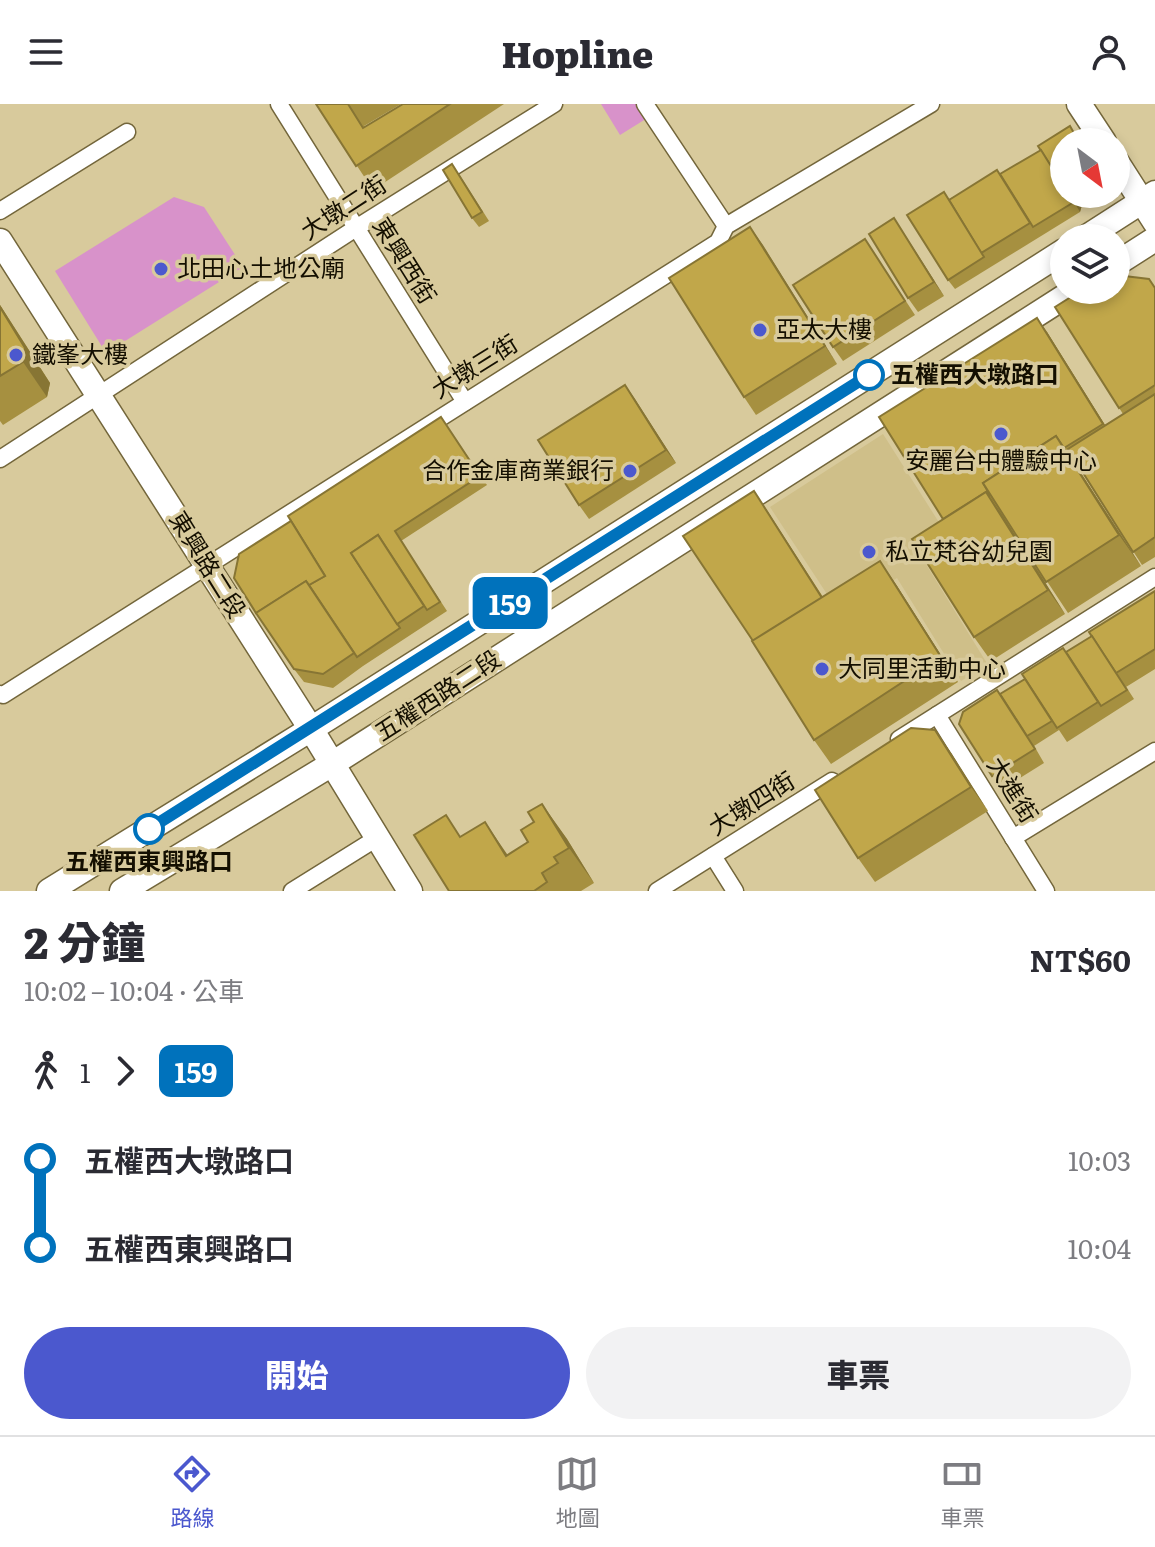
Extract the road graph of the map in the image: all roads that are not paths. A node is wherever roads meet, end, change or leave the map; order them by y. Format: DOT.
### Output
graph roads {
  1 [pos="279,104"];
  2 [pos="554,104"];
  3 [pos="645,104"];
  4 [pos="931,104"];
  5 [pos="1079,104"];
  6 [pos="1095,128"];
  7 [pos="127,132"];
  8 [pos="1130,179"];
  9 [pos="1151,206"];
  10 [pos="0,211"];
  11 [pos="1114,224"];
  12 [pos="726,226"];
  13 [pos="356,228"];
  14 [pos="1155,239"];
  15 [pos="0,241"];
  16 [pos="1130,255"];
  17 [pos="1050,260"];
  18 [pos="1053,304"];
  19 [pos="99,396"];
  20 [pos="465,402"];
  21 [pos="0,459"];
  22 [pos="207,565"];
  23 [pos="1155,577"];
  24 [pos="0,694"];
  25 [pos="937,715"];
  26 [pos="311,729"];
  27 [pos="887,747"];
  28 [pos="1155,751"];
  29 [pos="332,764"];
  30 [pos="849,771"];
  31 [pos="377,838"];
  32 [pos="1013,838"];
  33 [pos="713,856"];
  34 [pos="49,891"];
  35 [pos="122,891"];
  36 [pos="292,891"];
  37 [pos="410,891"];
  38 [pos="657,891"];
  39 [pos="735,891"];
  40 [pos="1046,891"];
  1 -- 13 [label="street, 東興西街"];
  2 -- 13 [label="street, 大墩二街"];
  3 -- 12 [label="street"];
  4 -- 12 [label="street, 大墩三街"];
  5 -- 6 [label="main road"];
  7 -- 10 [label="street"];
  8 -- 9 [label="main road"];
  9 -- 11 [label="main road"];
  12 -- 20 [label="street, 大墩三街"];
  13 -- 19 [label="street, 大墩二街"];
  13 -- 20 [label="street, 東興西街"];
  14 -- 16 [label="main road"];
  15 -- 19 [label="main road, 東興路二段"];
  17 -- 26 [label="main road, 五權西路二段"];
  18 -- 29 [label="main road, 五權西路二段"];
  19 -- 21 [label="street, 大墩二街"];
  19 -- 22 [label="main road, 東興路二段"];
  20 -- 22 [label="street, 大墩三街"];
  22 -- 24 [label="street, 大墩三街"];
  22 -- 26 [label="main road, 東興路二段"];
  23 -- 25 [label="street"];
  25 -- 27 [label="street"];
  25 -- 32 [label="street, 大進街"];
  26 -- 29 [label="main road, 東興路二段"];
  26 -- 34 [label="main road, 五權西路二段"];
  28 -- 32 [label="street"];
  29 -- 31 [label="main road, 東興路二段"];
  29 -- 35 [label="main road, 五權西路二段"];
  30 -- 33 [label="street, 大墩四街"];
  31 -- 36 [label="street"];
  31 -- 37 [label="main road, 東興路二段"];
  32 -- 40 [label="street, 大進街"];
  33 -- 38 [label="street, 大墩四街"];
  33 -- 39 [label="street"];
}
